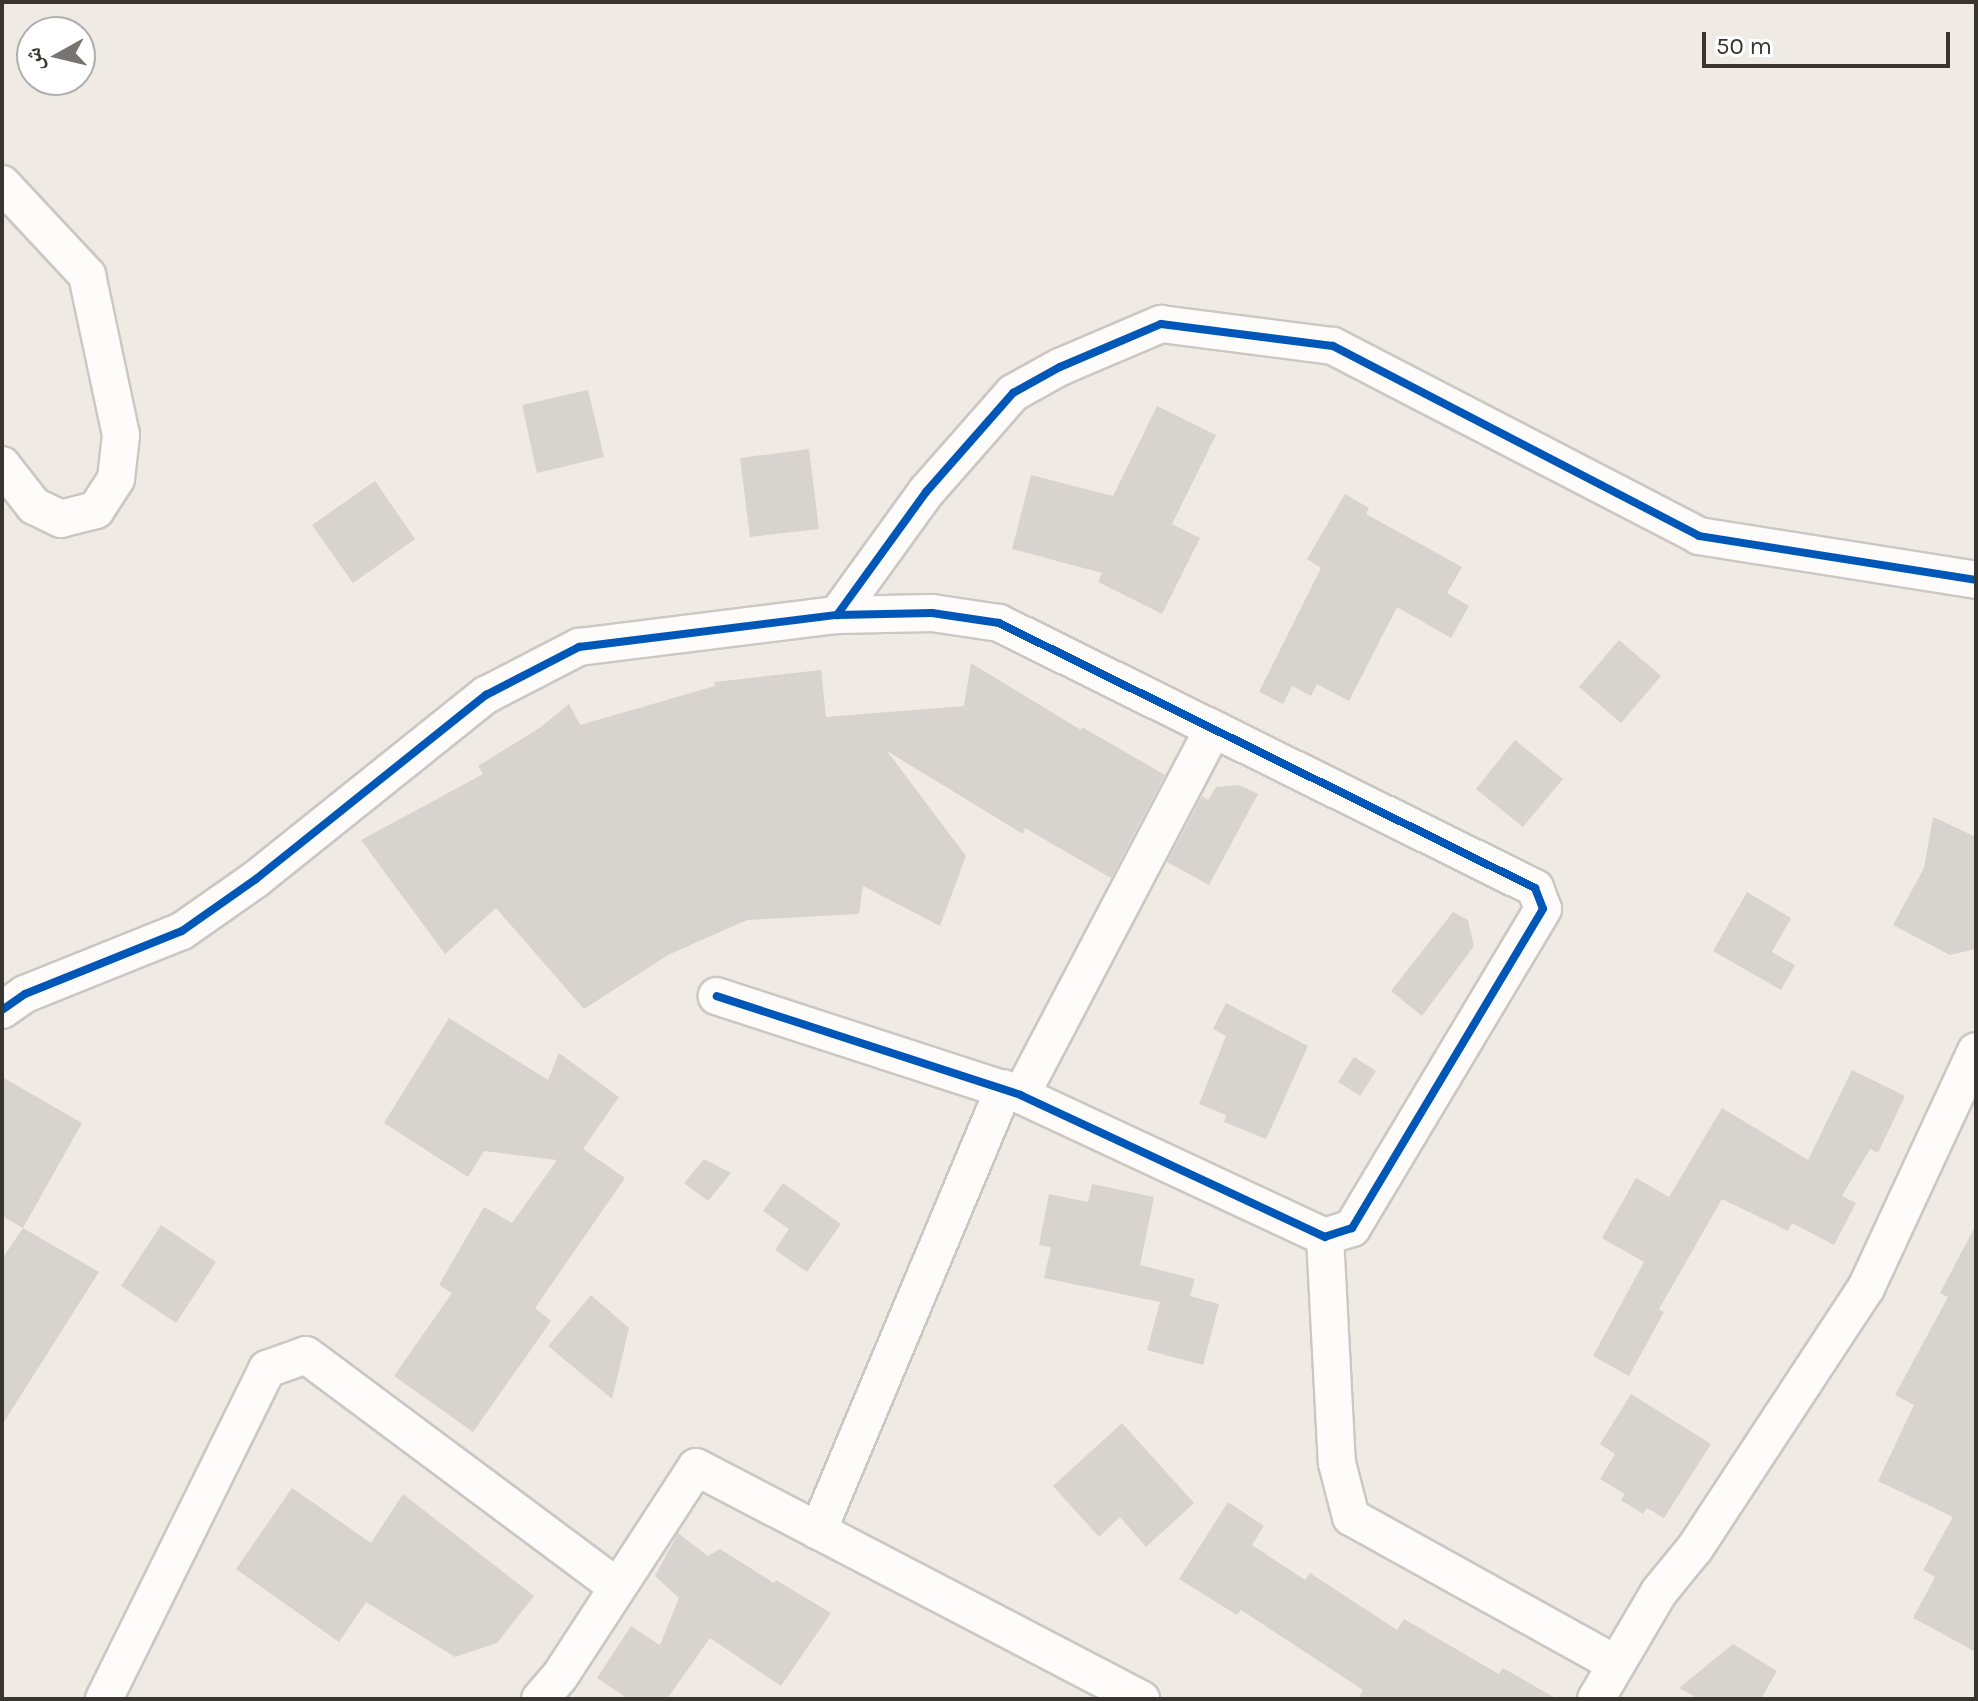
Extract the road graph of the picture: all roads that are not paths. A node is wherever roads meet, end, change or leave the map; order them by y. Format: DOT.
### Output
graph roads {
  1 [pos="2,184"];
  2 [pos="2,465"];
  3 [pos="1976,580"];
  4 [pos="837,615"];
  5 [pos="1212,731"];
  6 [pos="717,996"];
  7 [pos="2,1010"];
  8 [pos="1976,1051"];
  9 [pos="1012,1092"];
  10 [pos="1325,1237"];
  11 [pos="818,1531"];
  12 [pos="616,1586"];
  13 [pos="1616,1664"];
  14 [pos="104,1699"];
  15 [pos="540,1699"];
  16 [pos="1141,1699"];
  17 [pos="1596,1699"];
  1 -- 2 [label="street"];
  3 -- 4 [label="street"];
  4 -- 5 [label="street"];
  4 -- 7 [label="street"];
  5 -- 9 [label="street"];
  5 -- 10 [label="street"];
  6 -- 9 [label="street"];
  8 -- 13 [label="street"];
  9 -- 10 [label="street"];
  9 -- 11 [label="street"];
  10 -- 13 [label="street"];
  11 -- 12 [label="street"];
  11 -- 16 [label="street"];
  12 -- 14 [label="street"];
  12 -- 15 [label="street"];
  13 -- 17 [label="street"];
}
